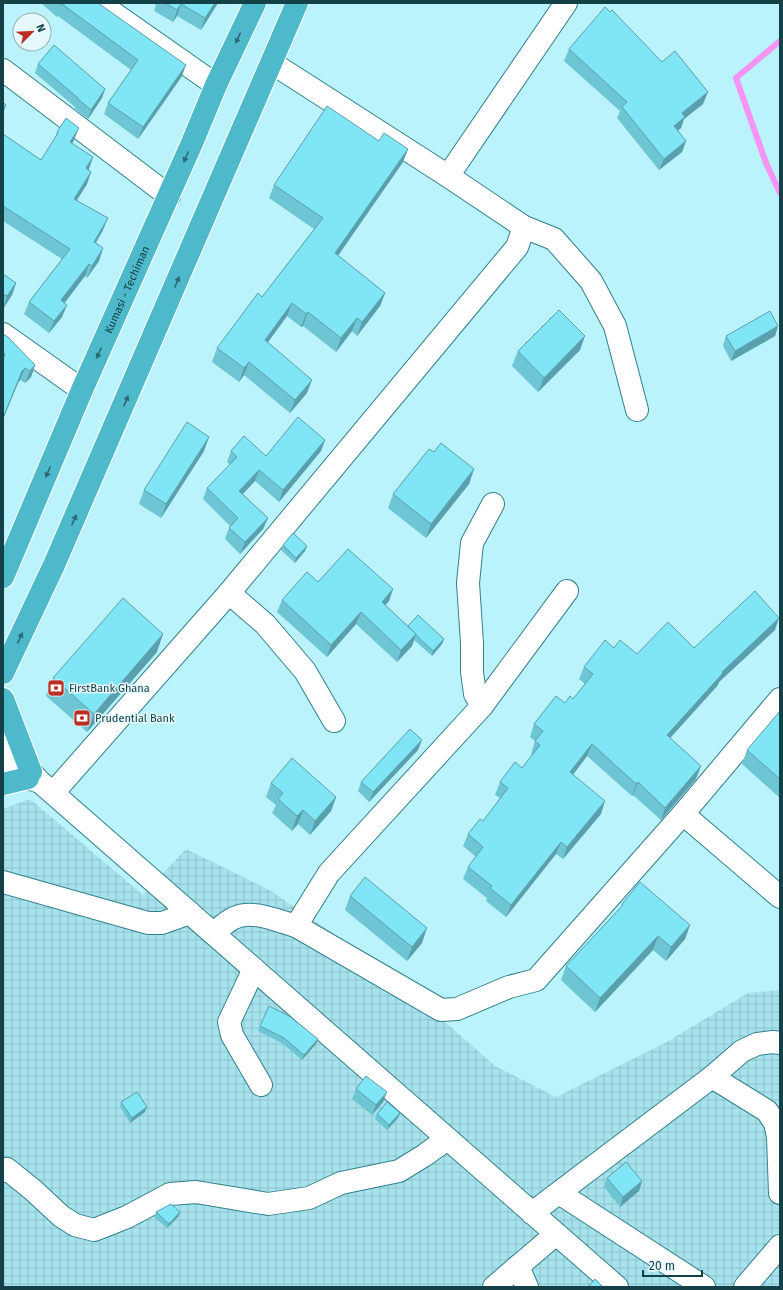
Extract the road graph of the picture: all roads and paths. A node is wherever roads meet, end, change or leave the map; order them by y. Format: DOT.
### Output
graph roads {
  1 [pos="99,3"];
  2 [pos="255,3"];
  3 [pos="297,3"];
  4 [pos="566,3"];
  5 [pos="272,63"];
  6 [pos="3,70"];
  7 [pos="216,85"];
  8 [pos="448,176"];
  9 [pos="169,196"];
  10 [pos="524,227"];
  11 [pos="3,334"];
  12 [pos="82,390"];
  13 [pos="637,410"];
  14 [pos="493,504"];
  15 [pos="3,578"];
  16 [pos="567,591"];
  17 [pos="229,593"];
  18 [pos="3,673"];
  19 [pos="3,699"];
  20 [pos="780,699"];
  21 [pos="482,706"];
  22 [pos="334,721"];
  23 [pos="3,747"];
  24 [pos="3,767"];
  25 [pos="38,781"];
  26 [pos="3,784"];
  27 [pos="683,814"];
  28 [pos="3,882"];
  29 [pos="780,896"];
  30 [pos="190,913"];
  31 [pos="296,926"];
  32 [pos="214,933"];
  33 [pos="254,969"];
  34 [pos="780,1043"];
  35 [pos="712,1077"];
  36 [pos="261,1085"];
  37 [pos="447,1139"];
  38 [pos="3,1171"];
  39 [pos="559,1193"];
  40 [pos="780,1193"];
  41 [pos="532,1213"];
  42 [pos="556,1234"];
  43 [pos="780,1246"];
  44 [pos="518,1266"];
  45 [pos="494,1287"];
  46 [pos="527,1287"];
  47 [pos="617,1287"];
  48 [pos="704,1287"];
  49 [pos="745,1287"];
  1 -- 7 [label="street"];
  2 -- 7 [label="highway, Kumasi - Techiman, one-way"];
  3 -- 5 [label="highway"];
  4 -- 8 [label="street"];
  5 -- 8 [label="street"];
  18 -- 5 [label="highway, one-way"];
  6 -- 9 [label="street"];
  7 -- 9 [label="highway, Kumasi - Techiman, one-way"];
  8 -- 10 [label="street"];
  9 -- 12 [label="highway, Kumasi - Techiman, one-way"];
  10 -- 13 [label="street"];
  10 -- 17 [label="street"];
  11 -- 12 [label="street"];
  12 -- 15 [label="highway, Kumasi - Techiman, one-way"];
  14 -- 21 [label="street"];
  16 -- 21 [label="street"];
  17 -- 22 [label="street"];
  17 -- 25 [label="street"];
  19 -- 25 [label="highway"];
  20 -- 27 [label="street"];
  21 -- 31 [label="street"];
  23 -- 25 [label="street"];
  24 -- 25 [label="street"];
  25 -- 26 [label="highway"];
  25 -- 30 [label="street"];
  27 -- 29 [label="street"];
  27 -- 31 [label="street"];
  28 -- 30 [label="street"];
  30 -- 32 [label="street"];
  31 -- 32 [label="street"];
  32 -- 33 [label="street"];
  33 -- 36 [label="street"];
  33 -- 37 [label="street"];
  34 -- 35 [label="street"];
  35 -- 39 [label="street"];
  35 -- 40 [label="street"];
  37 -- 38 [label="street"];
  37 -- 41 [label="street"];
  39 -- 41 [label="street"];
  39 -- 48 [label="street"];
  41 -- 42 [label="street"];
  42 -- 44 [label="street"];
  42 -- 47 [label="street"];
  43 -- 49 [label="street"];
  44 -- 45 [label="street"];
  44 -- 46 [label="street"];
}
